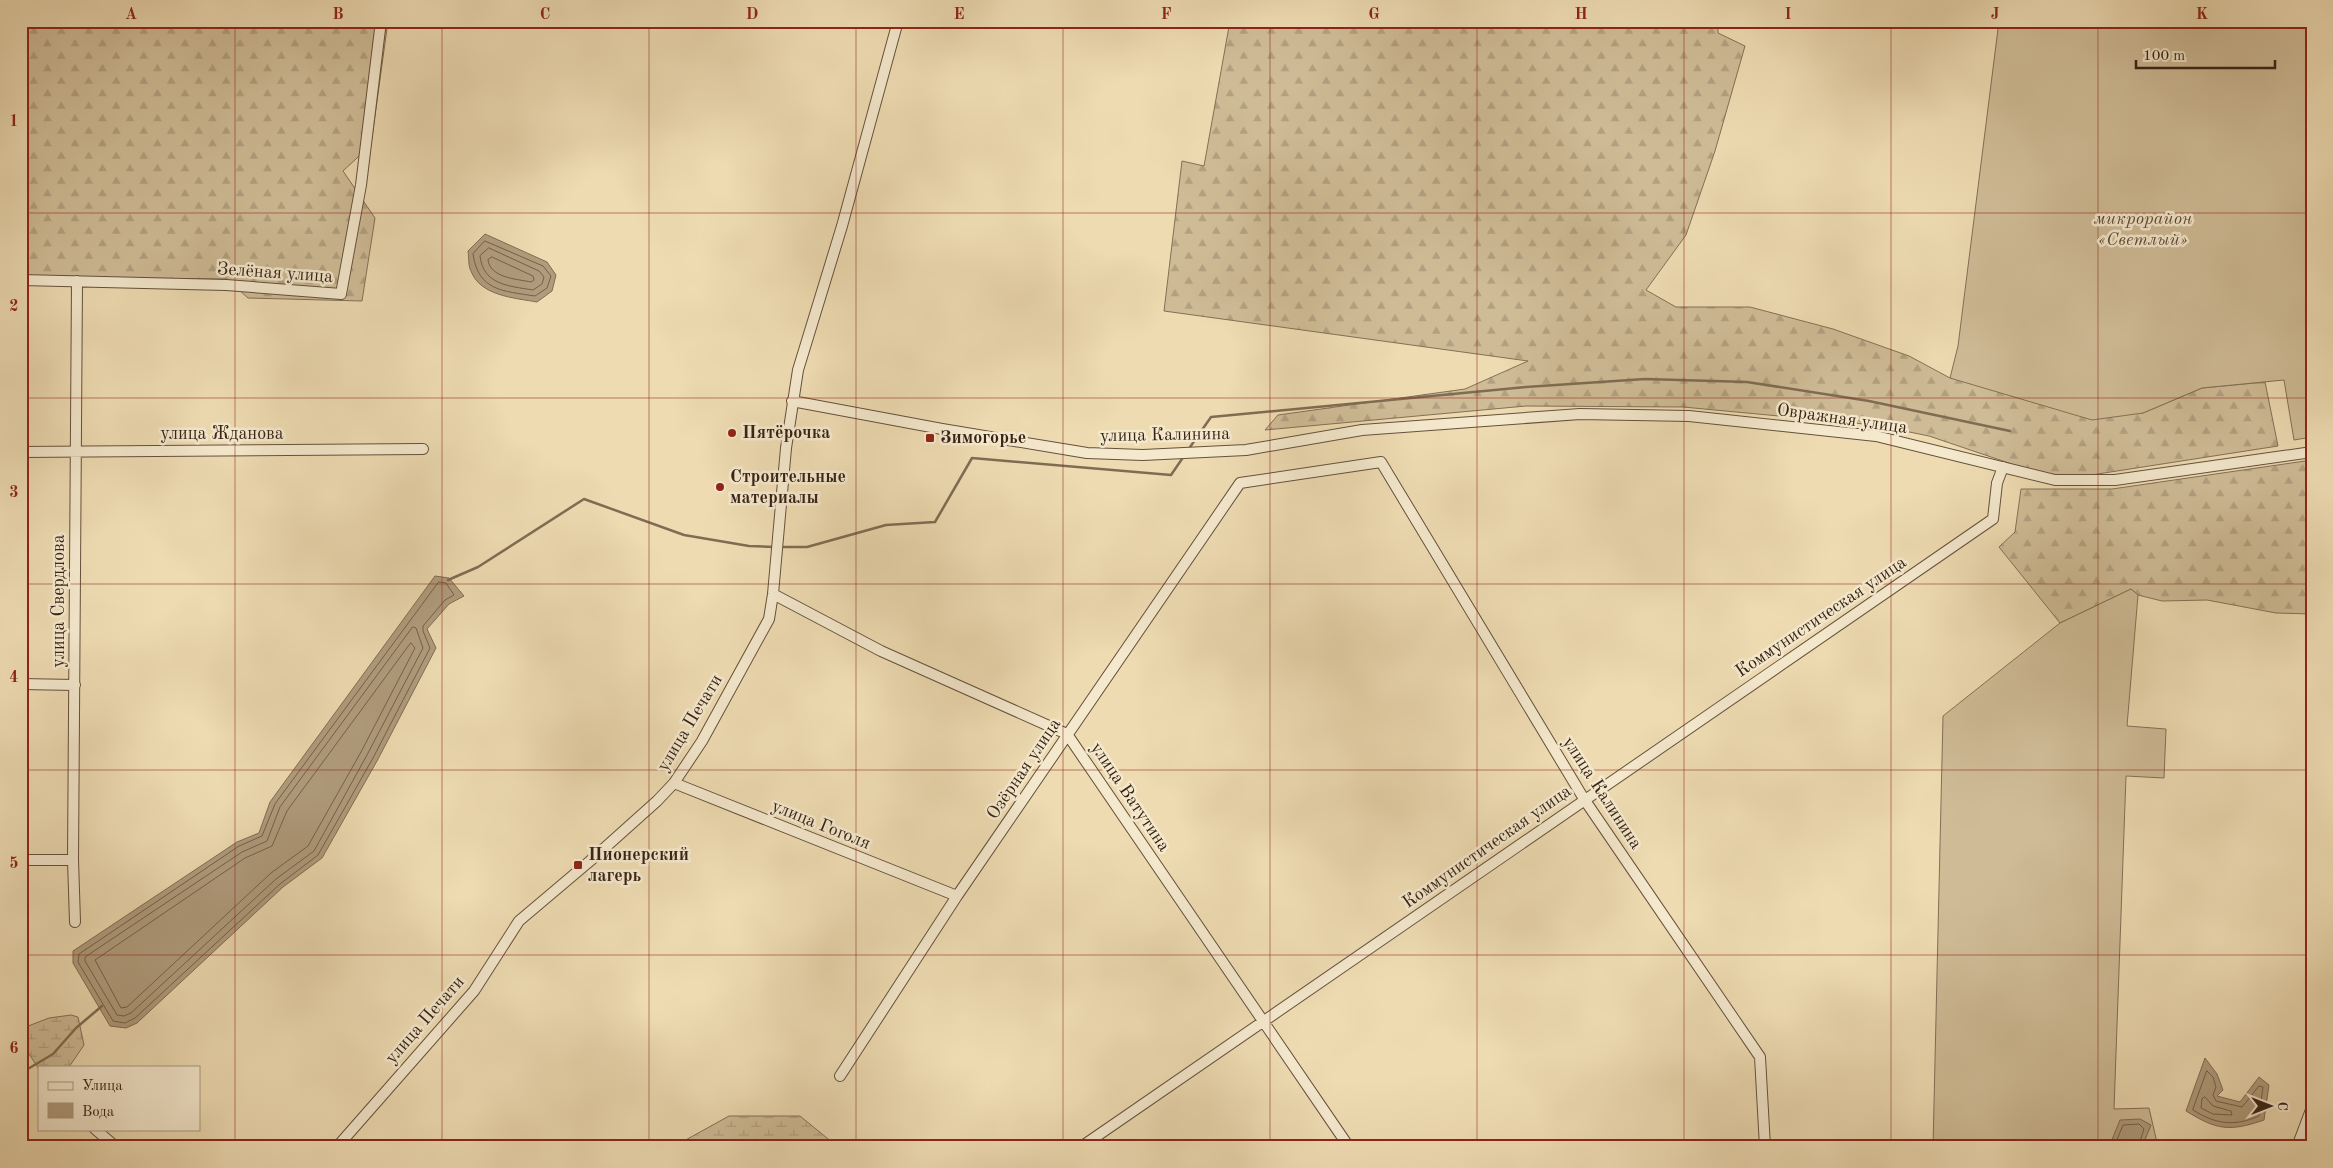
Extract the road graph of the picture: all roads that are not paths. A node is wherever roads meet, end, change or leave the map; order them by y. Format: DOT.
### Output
graph roads {
  1 [pos="381,21"];
  2 [pos="898,21"];
  3 [pos="21,280"];
  4 [pos="77,281"];
  5 [pos="792,401"];
  6 [pos="1362,430"];
  7 [pos="423,449"];
  8 [pos="21,452"];
  9 [pos="76,452"];
  10 [pos="2312,452"];
  11 [pos="2003,467"];
  12 [pos="1240,483"];
  13 [pos="773,594"];
  14 [pos="21,684"];
  15 [pos="75,685"];
  16 [pos="1067,734"];
  17 [pos="674,783"];
  18 [pos="1584,799"];
  19 [pos="21,860"];
  20 [pos="74,860"];
  21 [pos="957,896"];
  22 [pos="75,922"];
  23 [pos="1264,1022"];
  24 [pos="840,1076"];
  25 [pos="2312,1107"];
  26 [pos="96,1130"];
  27 [pos="116,1147"];
  28 [pos="337,1147"];
  29 [pos="1080,1147"];
  30 [pos="1349,1147"];
  31 [pos="1764,1147"];
  32 [pos="2297,1147"];
  1 -- 4 [label="street, Зелёная улица"];
  2 -- 5 [label="street, улица Печати"];
  3 -- 4 [label="street, Зелёная улица"];
  4 -- 9 [label="street, улица Свердлова"];
  5 -- 6 [label="street, улица Калинина"];
  5 -- 13 [label="street, улица Печати"];
  6 -- 11 [label="street, Овражная улица"];
  7 -- 9 [label="street, улица Жданова"];
  8 -- 9 [label="street, улица Жданова"];
  9 -- 15 [label="street, улица Свердлова"];
  10 -- 11 [label="street, Овражная улица"];
  11 -- 18 [label="street, Коммунистическая улица"];
  12 -- 16 [label="street, Озёрная улица"];
  12 -- 18 [label="street, улица Калинина"];
  13 -- 16 [label="street, улица Ватутина"];
  13 -- 17 [label="street, улица Печати"];
  14 -- 15 [label="street"];
  15 -- 20 [label="street, улица Свердлова"];
  16 -- 21 [label="street, Озёрная улица"];
  16 -- 23 [label="street, улица Ватутина"];
  17 -- 21 [label="street, улица Гоголя"];
  17 -- 28 [label="street, улица Печати"];
  18 -- 23 [label="street, Коммунистическая улица"];
  18 -- 31 [label="street, улица Калинина"];
  19 -- 20 [label="street"];
  20 -- 22 [label="street, улица Свердлова"];
  21 -- 24 [label="street, Озёрная улица"];
  23 -- 29 [label="street, Коммунистическая улица"];
  23 -- 30 [label="street, улица Ватутина"];
  25 -- 32 [label="street"];
  26 -- 27 [label="street"];
}
